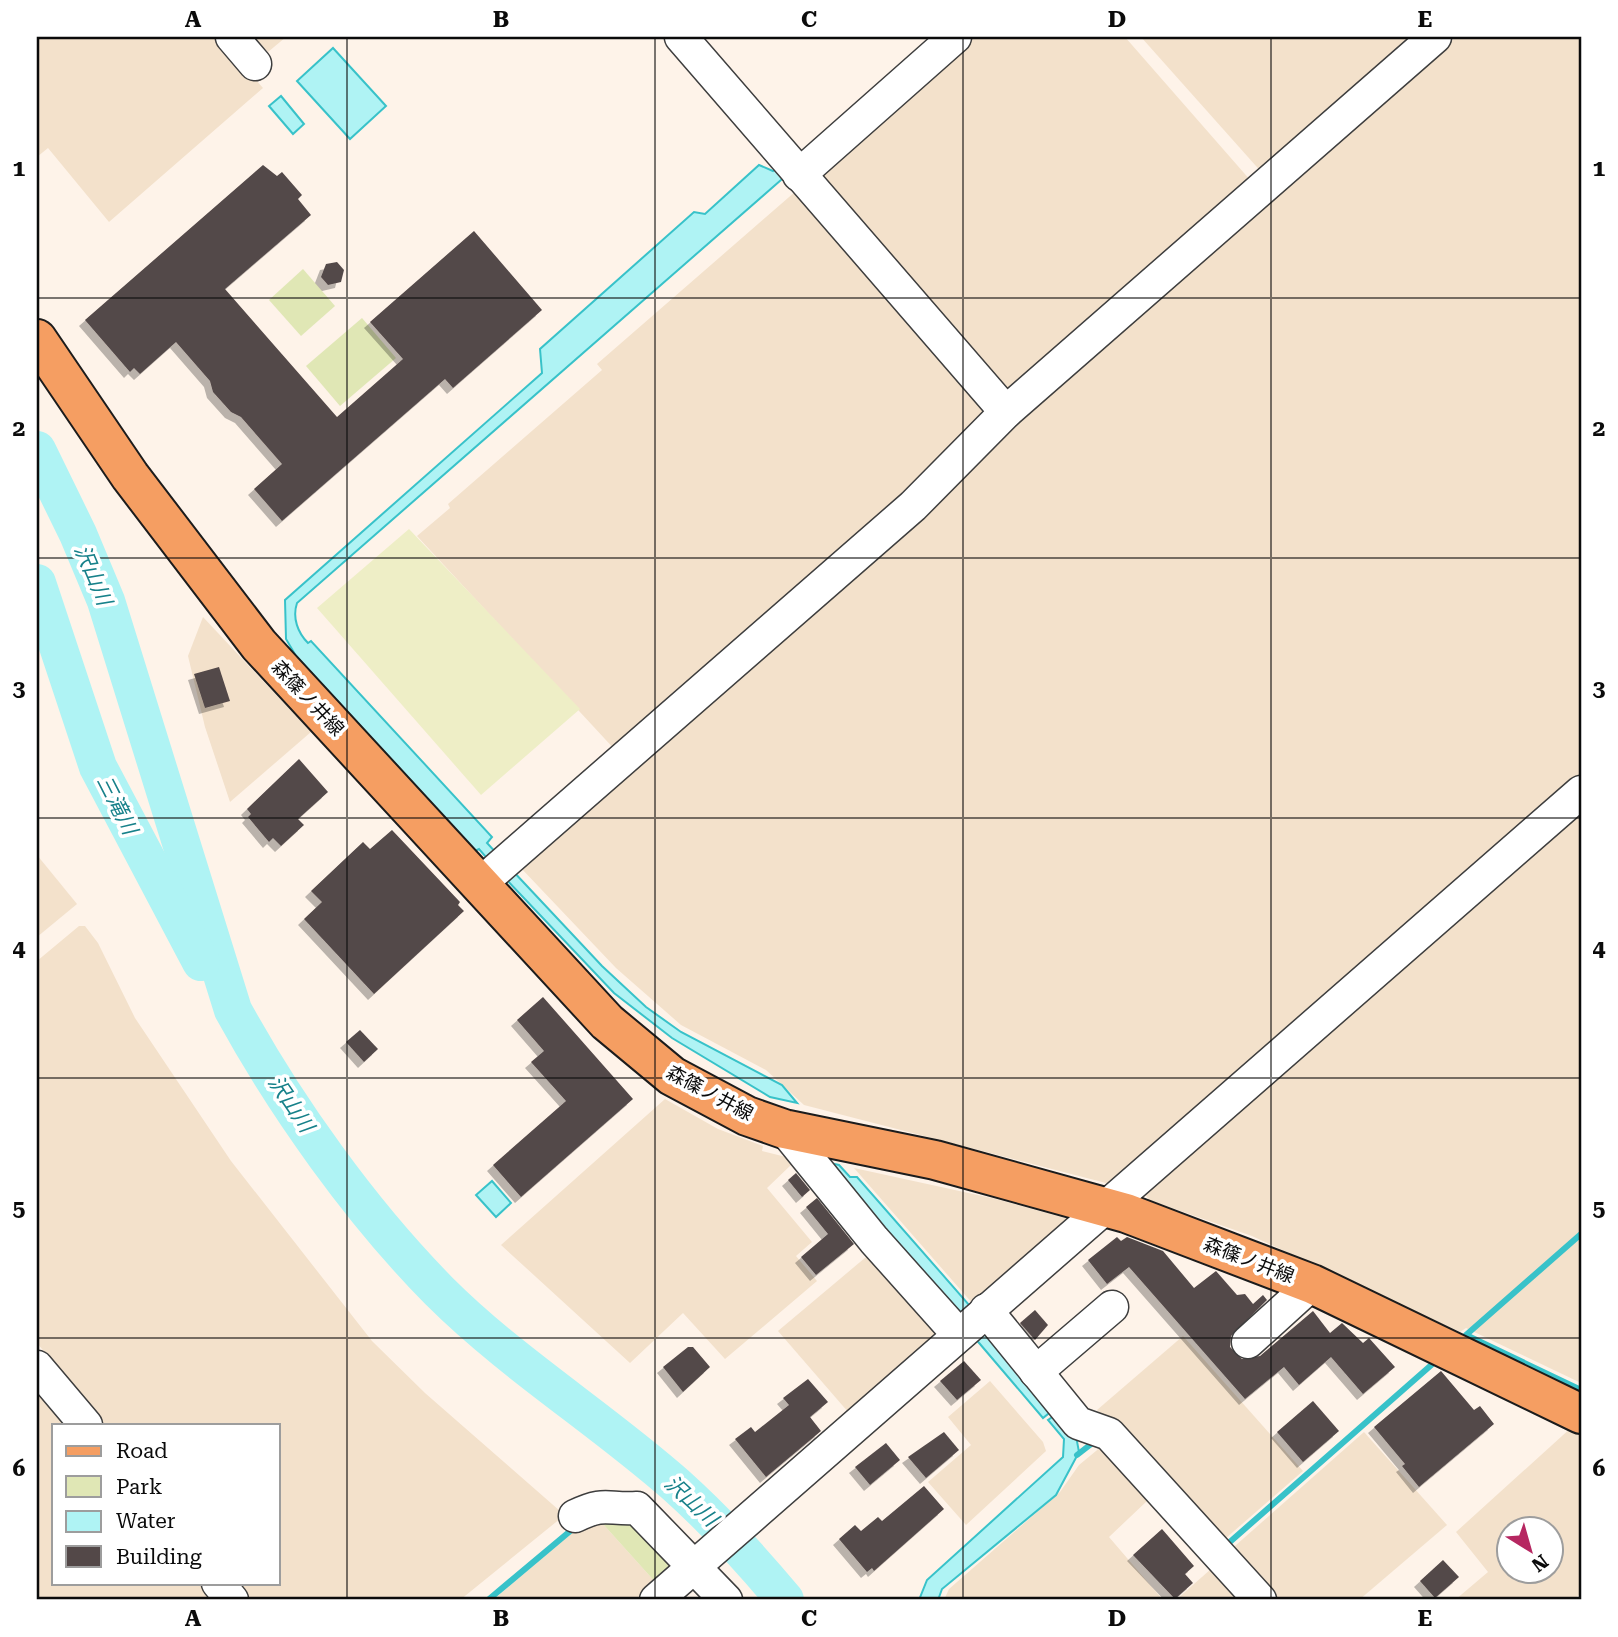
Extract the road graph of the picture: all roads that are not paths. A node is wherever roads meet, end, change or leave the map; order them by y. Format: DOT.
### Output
graph roads {
  1 [pos="232,37"];
  2 [pos="681,37"];
  3 [pos="955,37"];
  4 [pos="1435,37"];
  5 [pos="255,64"];
  6 [pos="799,175"];
  7 [pos="37,339"];
  8 [pos="1006,412"];
  9 [pos="1581,792"];
  10 [pos="481,883"];
  11 [pos="784,1129"];
  12 [pos="1108,1207"];
  13 [pos="1312,1284"];
  14 [pos="1112,1307"];
  15 [pos="972,1322"];
  16 [pos="1248,1342"];
  17 [pos="37,1367"];
  18 [pos="1036,1372"];
  19 [pos="1581,1414"];
  20 [pos="85,1424"];
  21 [pos="575,1516"];
  22 [pos="696,1566"];
  23 [pos="219,1584"];
  24 [pos="232,1600"];
  25 [pos="656,1600"];
  26 [pos="726,1600"];
  27 [pos="1260,1600"];
  1 -- 5 [label="street"];
  2 -- 6 [label="street"];
  3 -- 6 [label="street"];
  4 -- 8 [label="street"];
  6 -- 8 [label="street"];
  7 -- 10 [label="main road, 森篠ノ井線"];
  8 -- 10 [label="street"];
  9 -- 12 [label="street"];
  10 -- 11 [label="main road, 森篠ノ井線"];
  11 -- 12 [label="main road, 森篠ノ井線"];
  11 -- 15 [label="street"];
  12 -- 13 [label="main road, 森篠ノ井線"];
  12 -- 15 [label="street"];
  13 -- 16 [label="street"];
  13 -- 19 [label="main road, 森篠ノ井線"];
  14 -- 18 [label="street"];
  15 -- 18 [label="street"];
  15 -- 22 [label="street"];
  17 -- 20 [label="street"];
  18 -- 27 [label="street"];
  21 -- 22 [label="street"];
  22 -- 25 [label="street"];
  22 -- 26 [label="street"];
  23 -- 24 [label="street"];
}
